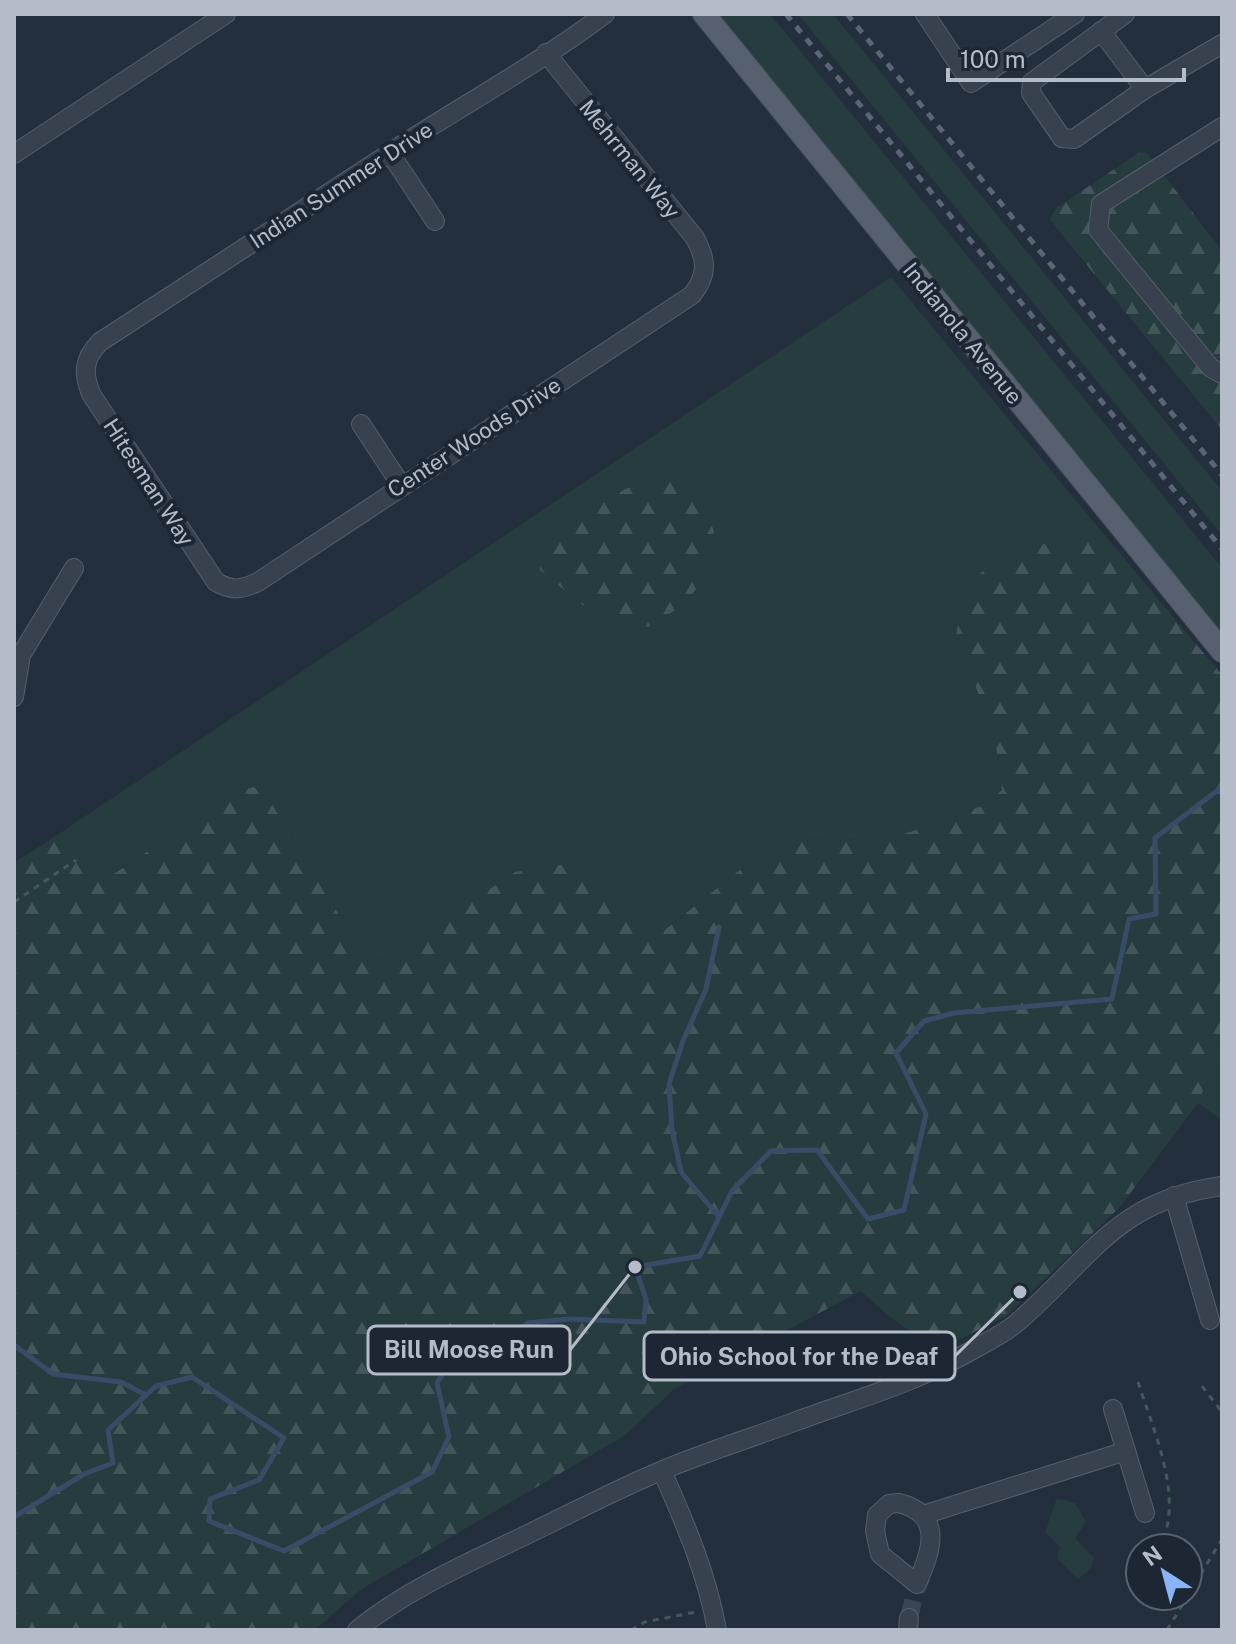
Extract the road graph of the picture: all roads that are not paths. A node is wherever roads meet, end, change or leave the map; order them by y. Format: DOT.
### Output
graph roads {
  1 [pos="226,14"];
  2 [pos="605,14"];
  3 [pos="704,14"];
  4 [pos="925,14"];
  5 [pos="1075,14"];
  6 [pos="1125,14"];
  7 [pos="1101,31"];
  8 [pos="1222,44"];
  9 [pos="546,53"];
  10 [pos="1145,89"];
  11 [pos="1222,127"];
  12 [pos="390,153"];
  13 [pos="14,154"];
  14 [pos="435,221"];
  15 [pos="705,269"];
  16 [pos="85,364"];
  17 [pos="1222,374"];
  18 [pos="361,424"];
  19 [pos="401,485"];
  20 [pos="74,568"];
  21 [pos="230,590"];
  22 [pos="1222,651"];
  23 [pos="14,697"];
  24 [pos="1222,1186"];
  25 [pos="1174,1196"];
  26 [pos="1210,1320"];
  27 [pos="1113,1409"];
  28 [pos="1126,1451"];
  29 [pos="662,1471"];
  30 [pos="1145,1513"];
  31 [pos="923,1515"];
  32 [pos="357,1630"];
  33 [pos="717,1630"];
  1 -- 13 [label="street"];
  2 -- 9 [label="street, Indian Summer Drive"];
  3 -- 22 [label="main road, Indianola Avenue"];
  4 -- 5 [label="street"];
  6 -- 7 [label="street"];
  7 -- 10 [label="street"];
  7 -- 10 [label="street"];
  8 -- 10 [label="street"];
  9 -- 12 [label="street, Indian Summer Drive"];
  9 -- 15 [label="street, Mehrman Way"];
  11 -- 17 [label="street"];
  12 -- 14 [label="street"];
  12 -- 16 [label="street, Indian Summer Drive"];
  15 -- 19 [label="street, Center Woods Drive"];
  16 -- 21 [label="street, Hitesman Way"];
  18 -- 19 [label="street"];
  19 -- 21 [label="street, Center Woods Drive"];
  20 -- 23 [label="street"];
  24 -- 25 [label="street"];
  25 -- 26 [label="street"];
  25 -- 29 [label="street"];
  27 -- 28 [label="street"];
  28 -- 30 [label="street"];
  28 -- 31 [label="street"];
  29 -- 32 [label="street"];
  29 -- 33 [label="street"];
}
